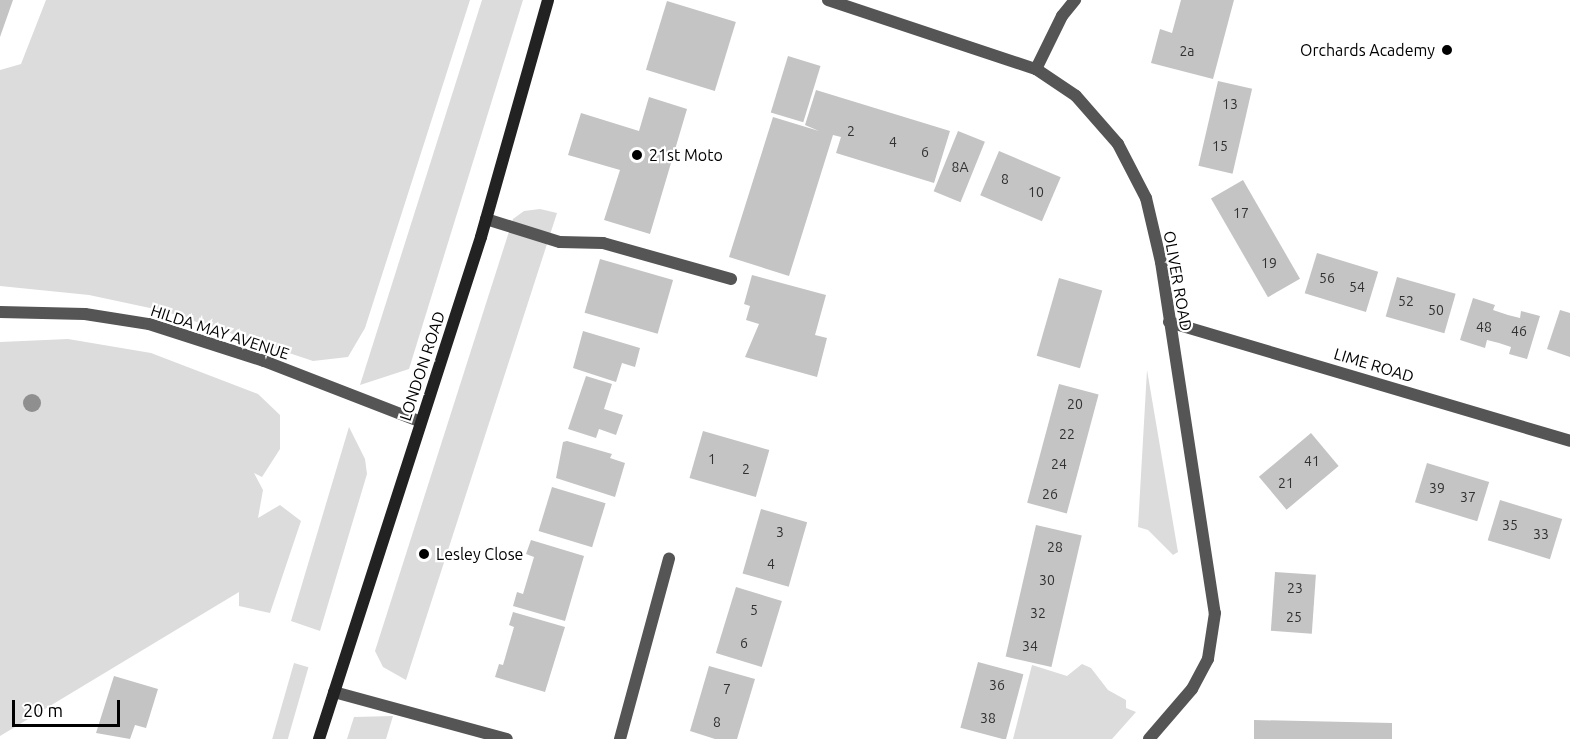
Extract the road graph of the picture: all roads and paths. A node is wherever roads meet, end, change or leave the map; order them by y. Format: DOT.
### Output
graph roads {
  1 [pos="548,0"];
  2 [pos="829,0"];
  3 [pos="1075,0"];
  4 [pos="1036,69"];
  5 [pos="486,219"];
  6 [pos="731,279"];
  7 [pos="0,312"];
  8 [pos="1169,322"];
  9 [pos="421,422"];
  10 [pos="1570,441"];
  11 [pos="669,559"];
  12 [pos="334,692"];
  13 [pos="319,739"];
  14 [pos="507,739"];
  15 [pos="621,739"];
  16 [pos="1149,739"];
  1 -- 5 [label="main road, LONDON ROAD"];
  2 -- 4 [label="street, OLIVER ROAD"];
  3 -- 4 [label="street"];
  4 -- 8 [label="street, OLIVER ROAD"];
  5 -- 6 [label="street"];
  5 -- 9 [label="main road, LONDON ROAD"];
  7 -- 9 [label="street, HILDA MAY AVENUE"];
  8 -- 10 [label="street, LIME ROAD"];
  8 -- 16 [label="street, OLIVER ROAD"];
  9 -- 12 [label="main road, LONDON ROAD"];
  11 -- 15 [label="street"];
  12 -- 13 [label="main road, LONDON ROAD"];
  12 -- 14 [label="street"];
}
